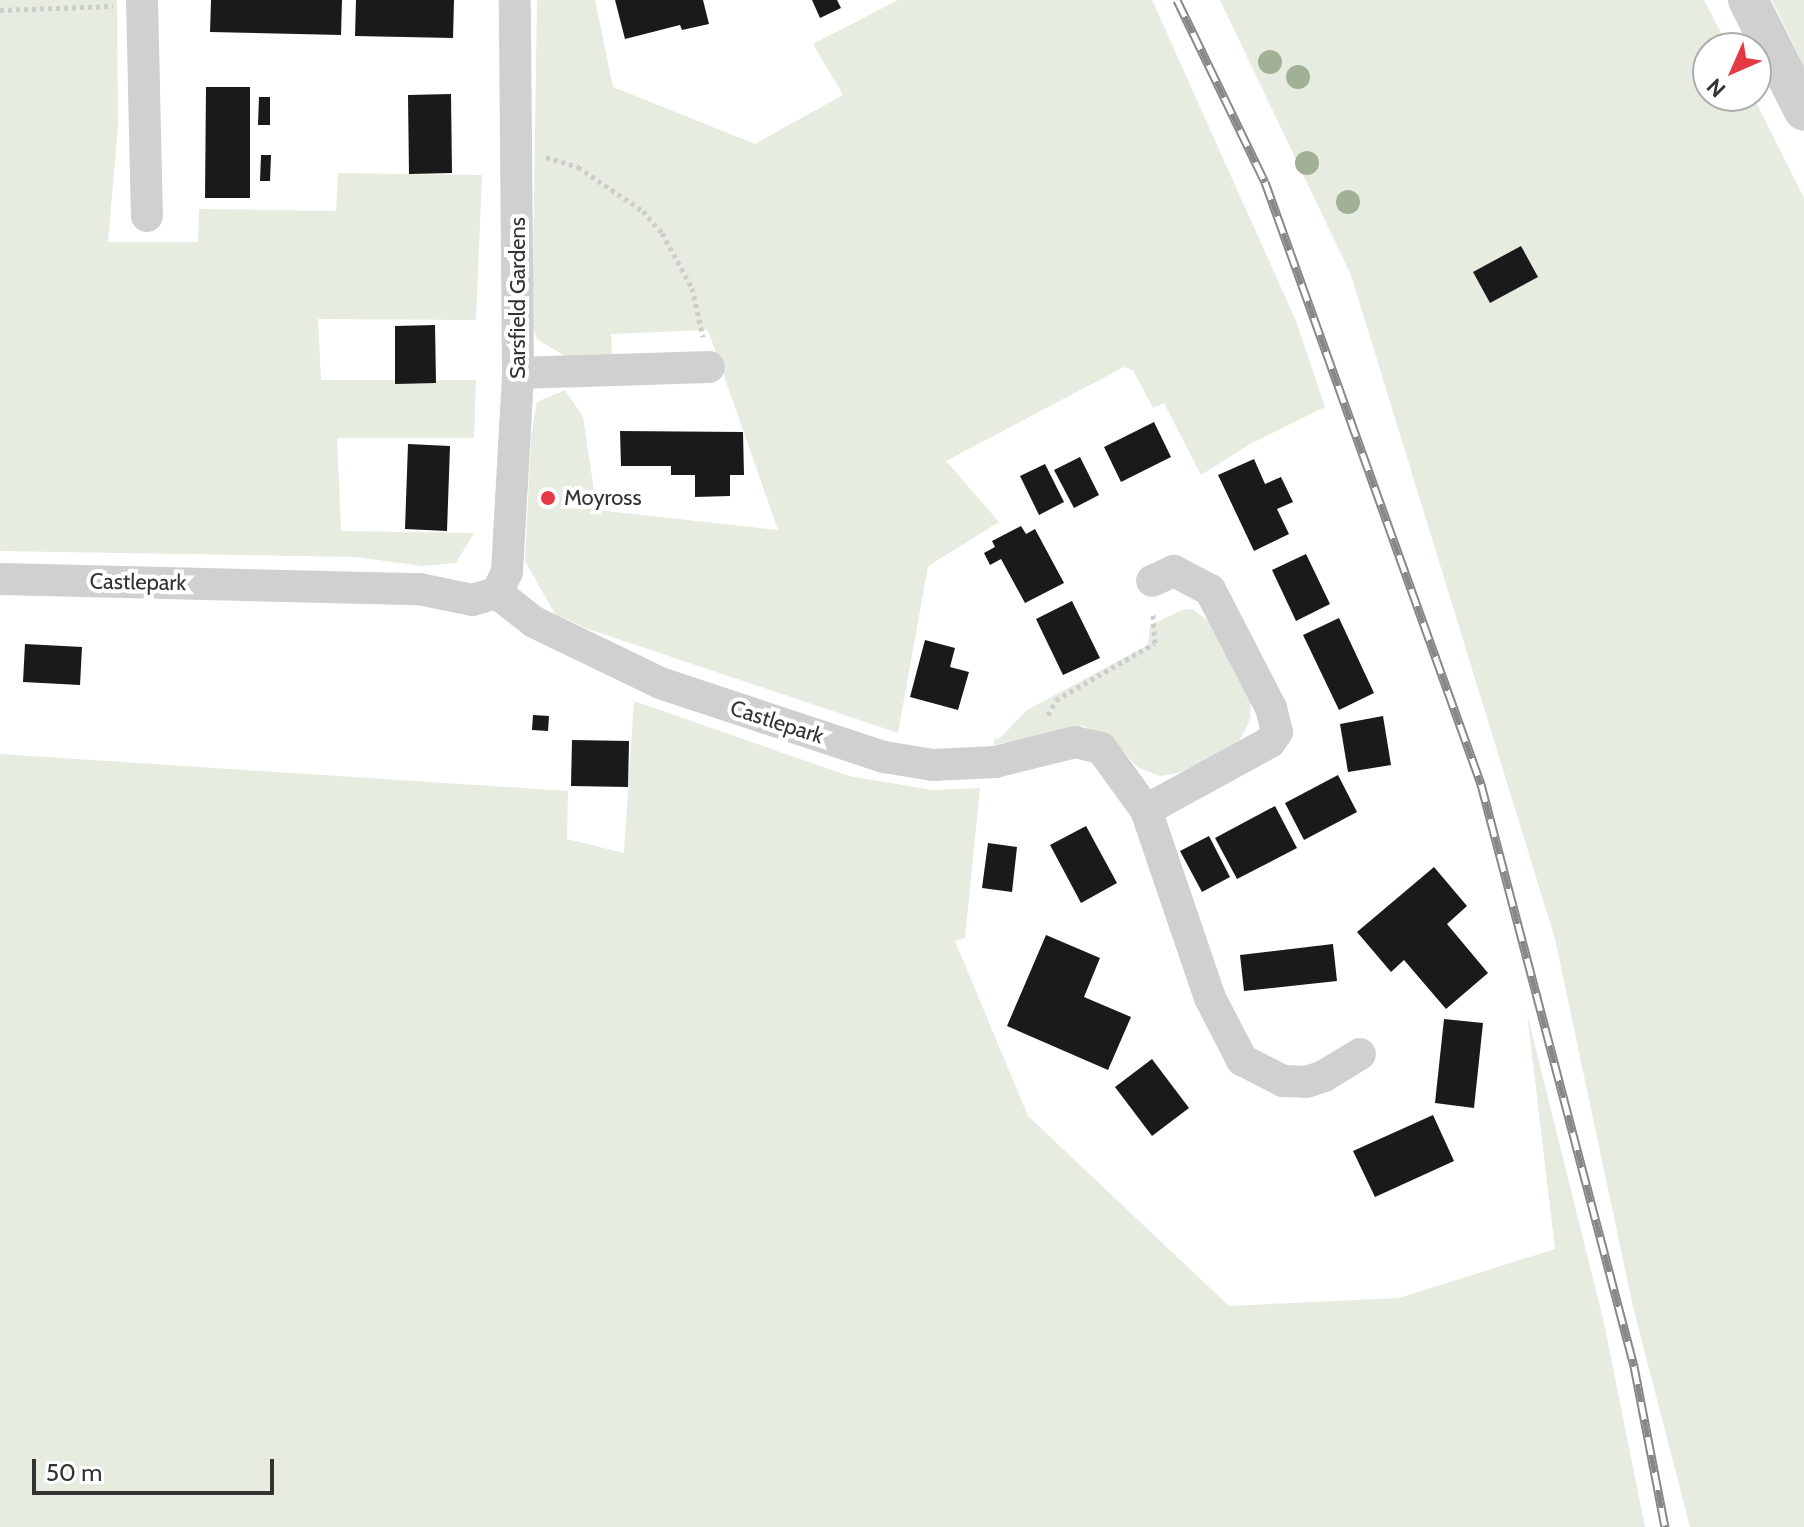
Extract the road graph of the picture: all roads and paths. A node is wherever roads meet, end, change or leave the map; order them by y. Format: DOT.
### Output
graph roads {
  1 [pos="515,0"];
  2 [pos="1748,0"];
  3 [pos="142,3"];
  4 [pos="0,10"];
  5 [pos="1804,111"];
  6 [pos="517,153"];
  7 [pos="147,216"];
  8 [pos="709,367"];
  9 [pos="518,373"];
  10 [pos="0,579"];
  11 [pos="1152,581"];
  12 [pos="497,593"];
  13 [pos="1028,755"];
  14 [pos="1146,810"];
  15 [pos="1360,1054"];
  1 -- 6 [label="street, Sarsfield Gardens"];
  2 -- 5 [label="street"];
  3 -- 4 [label="path"];
  3 -- 7 [label="street"];
  6 -- 8 [label="path"];
  6 -- 9 [label="street, Sarsfield Gardens"];
  8 -- 9 [label="street"];
  9 -- 12 [label="street, Sarsfield Gardens"];
  10 -- 12 [label="street, Castlepark"];
  11 -- 13 [label="path"];
  11 -- 14 [label="street"];
  12 -- 13 [label="street, Castlepark"];
  13 -- 14 [label="street, Castlepark"];
  14 -- 15 [label="street, Castlepark"];
}
